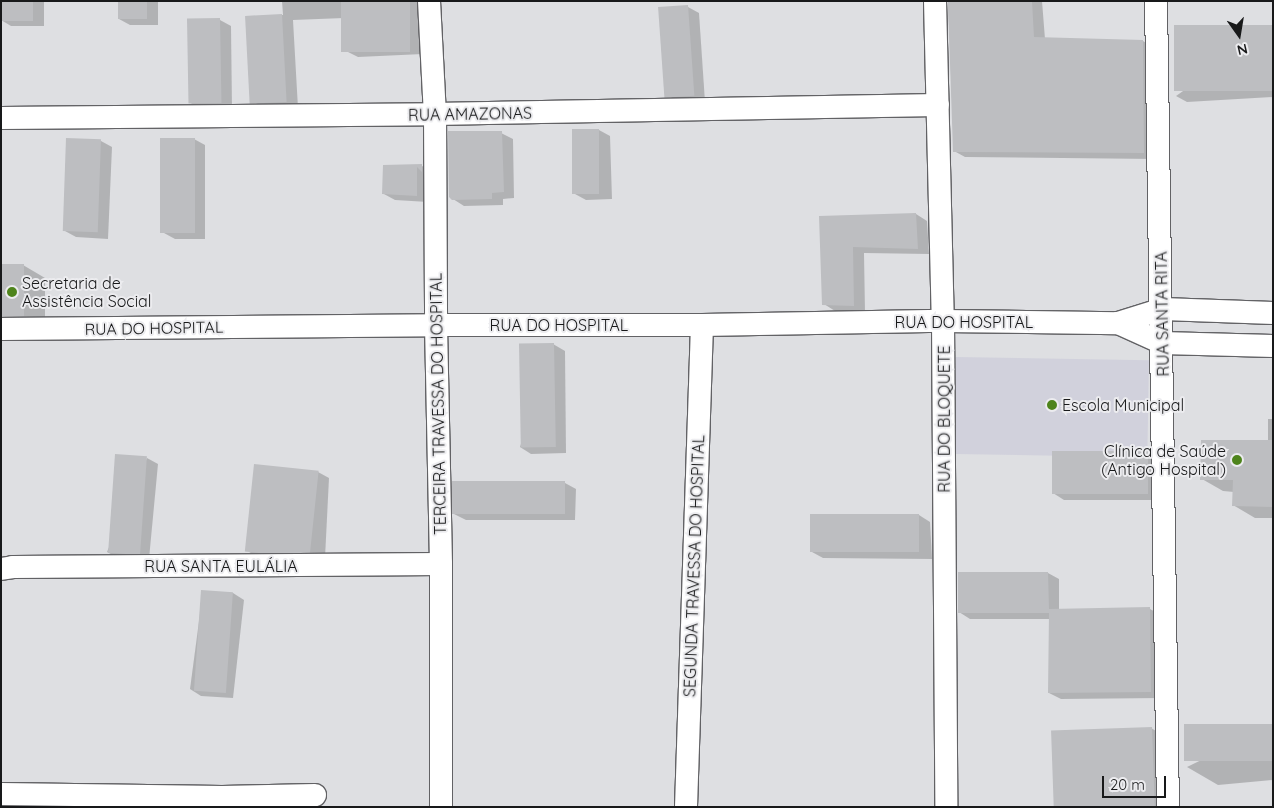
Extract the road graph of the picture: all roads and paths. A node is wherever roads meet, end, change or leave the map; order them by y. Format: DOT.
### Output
graph roads {
  1 [pos="429,1"];
  2 [pos="935,1"];
  3 [pos="1156,1"];
  4 [pos="938,105"];
  5 [pos="435,114"];
  6 [pos="1,118"];
  7 [pos="1163,309"];
  8 [pos="1273,313"];
  9 [pos="943,321"];
  10 [pos="1118,323"];
  11 [pos="436,325"];
  12 [pos="702,325"];
  13 [pos="1,329"];
  14 [pos="1162,344"];
  15 [pos="1273,346"];
  16 [pos="441,564"];
  17 [pos="1,569"];
  18 [pos="1,794"];
  19 [pos="314,795"];
  20 [pos="222,802"];
  21 [pos="441,807"];
  22 [pos="686,807"];
  23 [pos="946,807"];
  24 [pos="1168,807"];
  1 -- 5 [label="street, TERCEIRA TRAVESSA DO HOSPITAL"];
  2 -- 4 [label="street, RUA DO BLOQUETE"];
  3 -- 7 [label="street, RUA SANTA RITA"];
  4 -- 5 [label="street, RUA AMAZONAS"];
  4 -- 9 [label="street, RUA DO BLOQUETE"];
  5 -- 6 [label="street, RUA AMAZONAS"];
  5 -- 11 [label="street, TERCEIRA TRAVESSA DO HOSPITAL"];
  7 -- 8 [label="street, RUA DO HOSPITAL"];
  7 -- 10 [label="street, RUA DO HOSPITAL"];
  7 -- 14 [label="street, RUA SANTA RITA"];
  9 -- 10 [label="street, RUA DO HOSPITAL"];
  9 -- 12 [label="street, RUA DO HOSPITAL"];
  9 -- 23 [label="street, RUA DO BLOQUETE"];
  10 -- 14 [label="street, RUA DO HOSPITAL"];
  11 -- 12 [label="street, RUA DO HOSPITAL"];
  11 -- 13 [label="street, RUA DO HOSPITAL"];
  11 -- 16 [label="street, TERCEIRA TRAVESSA DO HOSPITAL"];
  12 -- 22 [label="street, SEGUNDA TRAVESSA DO HOSPITAL"];
  14 -- 15 [label="street, RUA DO HOSPITAL"];
  14 -- 24 [label="street, RUA SANTA RITA"];
  16 -- 17 [label="street, RUA SANTA EULÁLIA"];
  16 -- 21 [label="street, TERCEIRA TRAVESSA DO HOSPITAL"];
  18 -- 20 [label="street"];
  19 -- 20 [label="street"];
}
